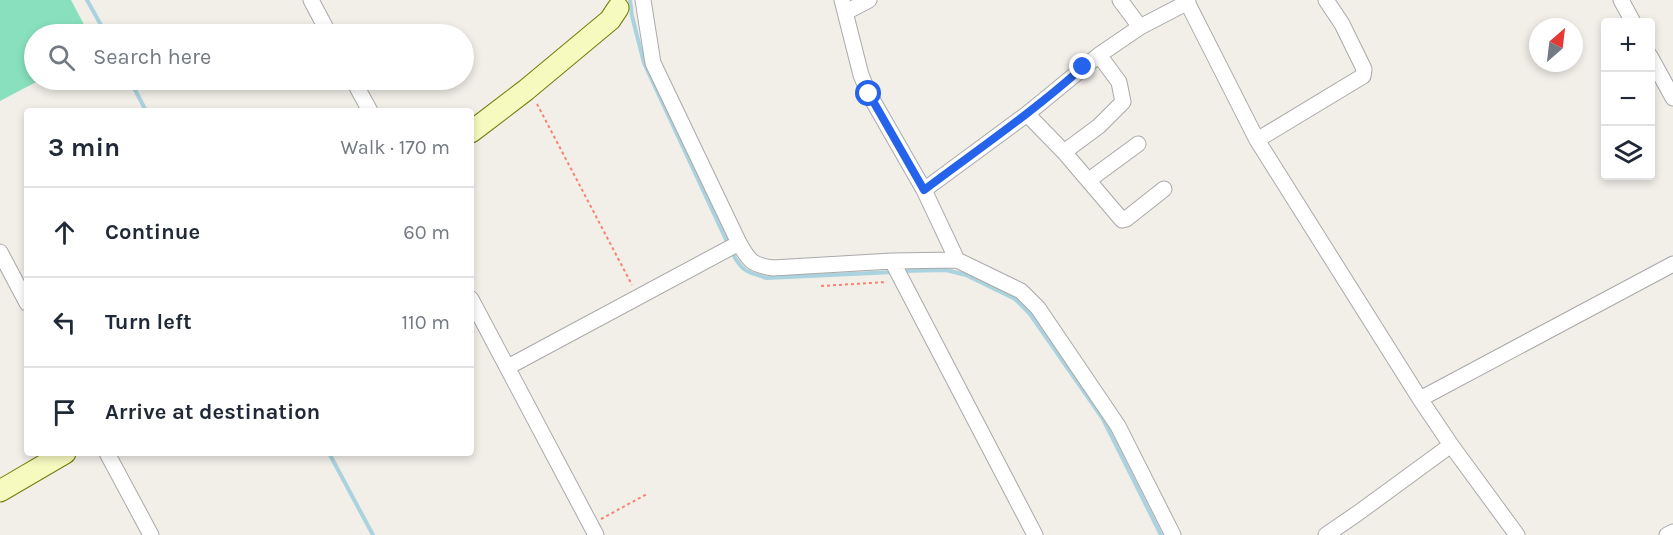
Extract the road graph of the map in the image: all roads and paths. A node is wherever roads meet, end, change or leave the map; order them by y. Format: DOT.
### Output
graph roads {
  1 [pos="310,0"];
  2 [pos="643,0"];
  3 [pos="869,0"];
  4 [pos="1120,0"];
  5 [pos="1326,0"];
  6 [pos="1621,0"];
  7 [pos="1187,1"];
  8 [pos="623,4"];
  9 [pos="844,6"];
  10 [pos="1631,18"];
  11 [pos="323,24"];
  12 [pos="1140,27"];
  13 [pos="1099,55"];
  14 [pos="1655,65"];
  15 [pos="529,88"];
  16 [pos="358,90"];
  17 [pos="1673,98"];
  18 [pos="368,108"];
  19 [pos="1026,114"];
  20 [pos="474,130"];
  21 [pos="1257,140"];
  22 [pos="1138,144"];
  23 [pos="1064,152"];
  24 [pos="1089,180"];
  25 [pos="1164,189"];
  26 [pos="924,190"];
  27 [pos="733,246"];
  28 [pos="0,252"];
  29 [pos="957,260"];
  30 [pos="1673,264"];
  31 [pos="897,271"];
  32 [pos="821,286"];
  33 [pos="24,297"];
  34 [pos="638,297"];
  35 [pos="474,305"];
  36 [pos="508,367"];
  37 [pos="1420,399"];
  38 [pos="1451,445"];
  39 [pos="60,456"];
  40 [pos="109,456"];
  41 [pos="0,491"];
  42 [pos="647,494"];
  43 [pos="593,530"];
  44 [pos="1673,532"];
  45 [pos="1033,534"];
  46 [pos="151,535"];
  47 [pos="1173,535"];
  48 [pos="1326,535"];
  49 [pos="1517,535"];
  50 [pos="1667,535"];
  1 -- 11 [label="street"];
  2 -- 27 [label="street"];
  3 -- 9 [label="street"];
  4 -- 12 [label="street"];
  5 -- 21 [label="street"];
  6 -- 10 [label="street"];
  7 -- 12 [label="street"];
  7 -- 21 [label="street"];
  8 -- 15 [label="street"];
  9 -- 26 [label="street"];
  12 -- 13 [label="street"];
  13 -- 19 [label="street"];
  13 -- 23 [label="street"];
  14 -- 17 [label="street"];
  15 -- 20 [label="street"];
  15 -- 34 [label="path"];
  16 -- 18 [label="street"];
  19 -- 23 [label="street"];
  19 -- 26 [label="street"];
  21 -- 37 [label="street"];
  22 -- 24 [label="street"];
  23 -- 24 [label="street"];
  24 -- 25 [label="street"];
  26 -- 29 [label="street"];
  27 -- 31 [label="street"];
  27 -- 34 [label="street"];
  28 -- 33 [label="street"];
  29 -- 31 [label="street"];
  29 -- 47 [label="street"];
  30 -- 37 [label="street"];
  31 -- 32 [label="path"];
  31 -- 45 [label="street"];
  34 -- 36 [label="street"];
  35 -- 36 [label="street"];
  36 -- 43 [label="street"];
  37 -- 38 [label="street"];
  38 -- 48 [label="street"];
  38 -- 49 [label="street"];
  39 -- 41 [label="street"];
  40 -- 46 [label="street"];
  42 -- 43 [label="path"];
  44 -- 50 [label="street"];
}
